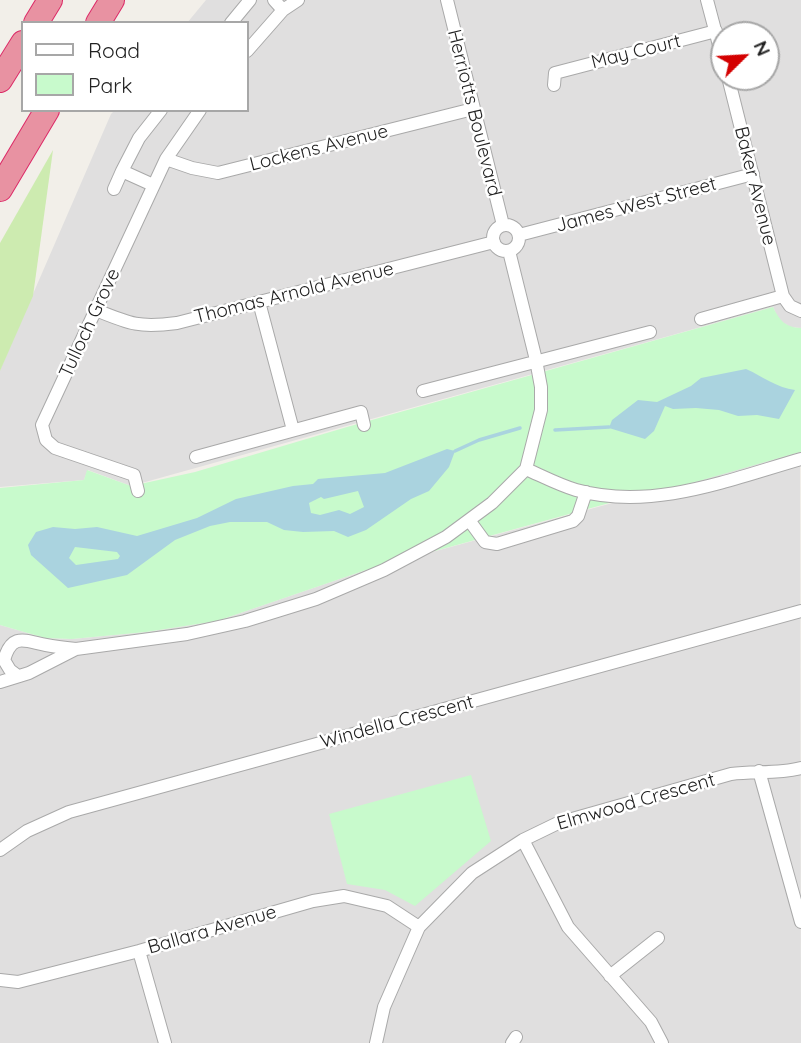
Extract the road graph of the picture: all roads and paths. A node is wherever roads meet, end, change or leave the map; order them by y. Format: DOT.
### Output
graph roads {
  1 [pos="50,0"];
  2 [pos="112,0"];
  3 [pos="250,0"];
  4 [pos="274,0"];
  5 [pos="298,0"];
  6 [pos="447,0"];
  7 [pos="707,0"];
  8 [pos="283,10"];
  9 [pos="37,21"];
  10 [pos="99,21"];
  11 [pos="233,21"];
  12 [pos="713,21"];
  13 [pos="710,33"];
  14 [pos="21,46"];
  15 [pos="248,50"];
  16 [pos="553,73"];
  17 [pos="0,80"];
  18 [pos="731,91"];
  19 [pos="473,109"];
  20 [pos="46,112"];
  21 [pos="159,112"];
  22 [pos="199,112"];
  23 [pos="166,159"];
  24 [pos="122,171"];
  25 [pos="753,174"];
  26 [pos="153,185"];
  27 [pos="0,189"];
  28 [pos="114,189"];
  29 [pos="503,225"];
  30 [pos="519,235"];
  31 [pos="494,242"];
  32 [pos="509,251"];
  33 [pos="783,296"];
  34 [pos="259,302"];
  35 [pos="96,310"];
  36 [pos="801,311"];
  37 [pos="701,318"];
  38 [pos="650,332"];
  39 [pos="536,360"];
  40 [pos="423,391"];
  41 [pos="364,425"];
  42 [pos="293,430"];
  43 [pos="197,457"];
  44 [pos="801,459"];
  45 [pos="526,469"];
  46 [pos="138,491"];
  47 [pos="586,492"];
  48 [pos="469,520"];
  49 [pos="801,611"];
  50 [pos="76,649"];
  51 [pos="5,660"];
  52 [pos="18,676"];
  53 [pos="0,680"];
  54 [pos="801,768"];
  55 [pos="759,771"];
  56 [pos="523,839"];
  57 [pos="0,850"];
  58 [pos="801,922"];
  59 [pos="419,927"];
  60 [pos="658,938"];
  61 [pos="139,951"];
  62 [pos="610,976"];
  63 [pos="0,979"];
  64 [pos="165,1043"];
  65 [pos="376,1043"];
  66 [pos="662,1043"];
  1 -- 9 [label="highway"];
  2 -- 10 [label="highway"];
  3 -- 11 [label="street"];
  4 -- 8 [label="street"];
  5 -- 8 [label="street"];
  6 -- 19 [label="street, Herriotts Boulevard"];
  7 -- 12 [label="street"];
  8 -- 15 [label="street"];
  13 -- 16 [label="street, May Court"];
  14 -- 17 [label="highway"];
  18 -- 25 [label="street, Baker Avenue"];
  19 -- 23 [label="street, Lockens Avenue"];
  19 -- 29 [label="street, Herriotts Boulevard"];
  20 -- 27 [label="highway"];
  21 -- 24 [label="street"];
  22 -- 23 [label="street, Tulloch Grove"];
  23 -- 26 [label="street, Tulloch Grove"];
  24 -- 26 [label="street"];
  24 -- 28 [label="street"];
  25 -- 30 [label="street, James West Street"];
  25 -- 33 [label="street, Baker Avenue"];
  26 -- 35 [label="street, Tulloch Grove"];
  29 -- 30 [label="street"];
  29 -- 31 [label="street"];
  30 -- 32 [label="street"];
  31 -- 32 [label="street"];
  31 -- 34 [label="street, Thomas Arnold Avenue"];
  32 -- 39 [label="street"];
  33 -- 36 [label="street"];
  33 -- 37 [label="street"];
  34 -- 35 [label="street, Thomas Arnold Avenue"];
  34 -- 42 [label="street"];
  35 -- 46 [label="street, Tulloch Grove"];
  38 -- 39 [label="street"];
  39 -- 40 [label="street"];
  39 -- 45 [label="street"];
  41 -- 42 [label="street"];
  42 -- 43 [label="street"];
  44 -- 47 [label="street"];
  45 -- 47 [label="street"];
  45 -- 48 [label="street"];
  47 -- 48 [label="street"];
  48 -- 50 [label="street"];
  49 -- 57 [label="street, Windella Crescent"];
  50 -- 51 [label="street"];
  50 -- 52 [label="street"];
  51 -- 52 [label="street"];
  51 -- 53 [label="street"];
  52 -- 53 [label="street"];
  54 -- 55 [label="street, Elmwood Crescent"];
  55 -- 56 [label="street, Elmwood Crescent"];
  55 -- 58 [label="street"];
  56 -- 59 [label="street, Elmwood Crescent"];
  56 -- 62 [label="street"];
  59 -- 61 [label="street, Ballara Avenue"];
  59 -- 65 [label="street, Elmwood Crescent"];
  60 -- 62 [label="street"];
  61 -- 63 [label="street, Ballara Avenue"];
  61 -- 64 [label="street"];
  62 -- 66 [label="street"];
}
